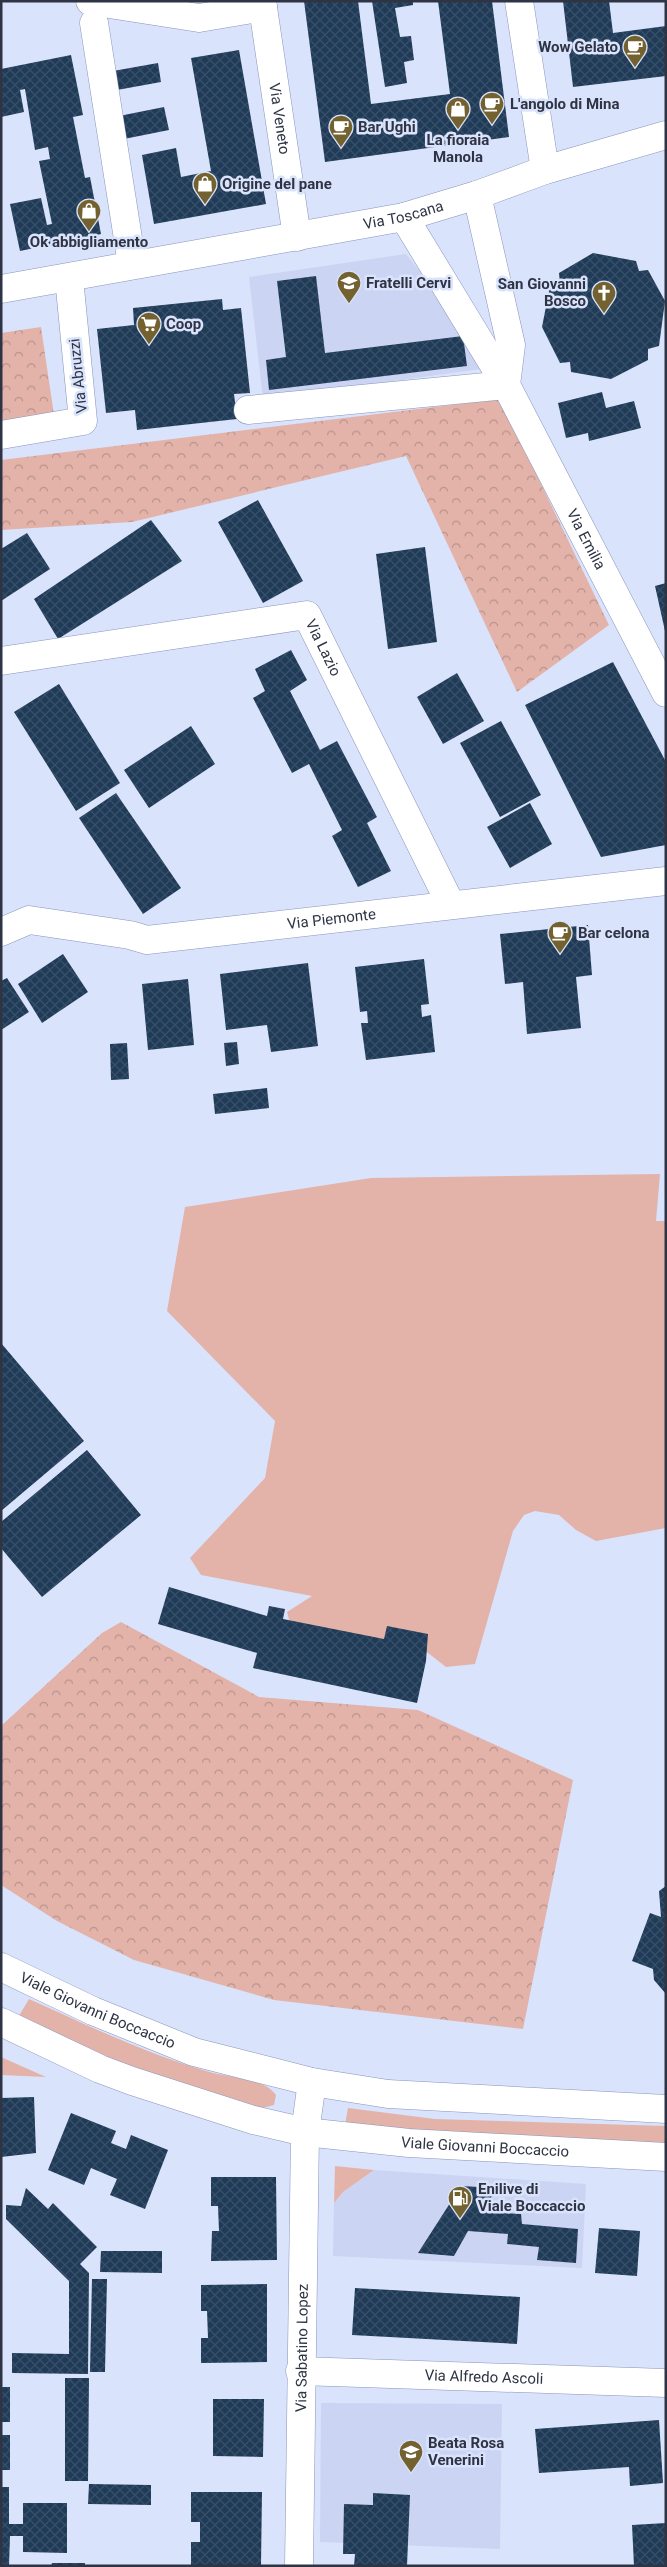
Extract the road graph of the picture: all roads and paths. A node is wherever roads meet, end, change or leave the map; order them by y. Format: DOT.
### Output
graph roads {
  1 [pos="519,1"];
  2 [pos="262,4"];
  3 [pos="92,12"];
  4 [pos="666,135"];
  5 [pos="545,170"];
  6 [pos="477,195"];
  7 [pos="404,217"];
  8 [pos="297,237"];
  9 [pos="132,264"];
  10 [pos="69,278"];
  11 [pos="1,289"];
  12 [pos="506,386"];
  13 [pos="248,410"];
  14 [pos="1,435"];
  15 [pos="1,660"];
  16 [pos="665,691"];
  17 [pos="666,881"];
  18 [pos="451,905"];
  19 [pos="1,932"];
  20 [pos="1,1967"];
  21 [pos="1,2022"];
  22 [pos="312,2082"];
  23 [pos="666,2109"];
  24 [pos="305,2132"];
  25 [pos="666,2157"];
  26 [pos="300,2371"];
  27 [pos="666,2383"];
  28 [pos="299,2566"];
  1 -- 5 [label="street"];
  2 -- 3 [label="street"];
  2 -- 8 [label="street, Via Veneto"];
  3 -- 9 [label="street"];
  4 -- 5 [label="street, Via Toscana"];
  5 -- 6 [label="street, Via Toscana"];
  6 -- 7 [label="street, Via Toscana"];
  6 -- 12 [label="street"];
  7 -- 8 [label="street, Via Toscana"];
  7 -- 12 [label="street, Via Emilia"];
  8 -- 9 [label="street, Via Toscana"];
  9 -- 10 [label="street, Via Toscana"];
  10 -- 11 [label="street, Via Toscana"];
  10 -- 14 [label="street, Via Abruzzi"];
  12 -- 13 [label="street"];
  12 -- 16 [label="street, Via Emilia"];
  15 -- 18 [label="street, Via Lazio"];
  17 -- 18 [label="street, Via Piemonte"];
  18 -- 19 [label="street, Via Piemonte"];
  20 -- 22 [label="street, Viale Giovanni Boccaccio"];
  21 -- 24 [label="street, Viale Giovanni Boccaccio"];
  22 -- 23 [label="street, Viale Giovanni Boccaccio"];
  22 -- 24 [label="street"];
  24 -- 25 [label="street, Viale Giovanni Boccaccio"];
  24 -- 26 [label="street, Via Sabatino Lopez"];
  26 -- 27 [label="street, Via Alfredo Ascoli"];
  26 -- 28 [label="street, Via Sabatino Lopez"];
}
